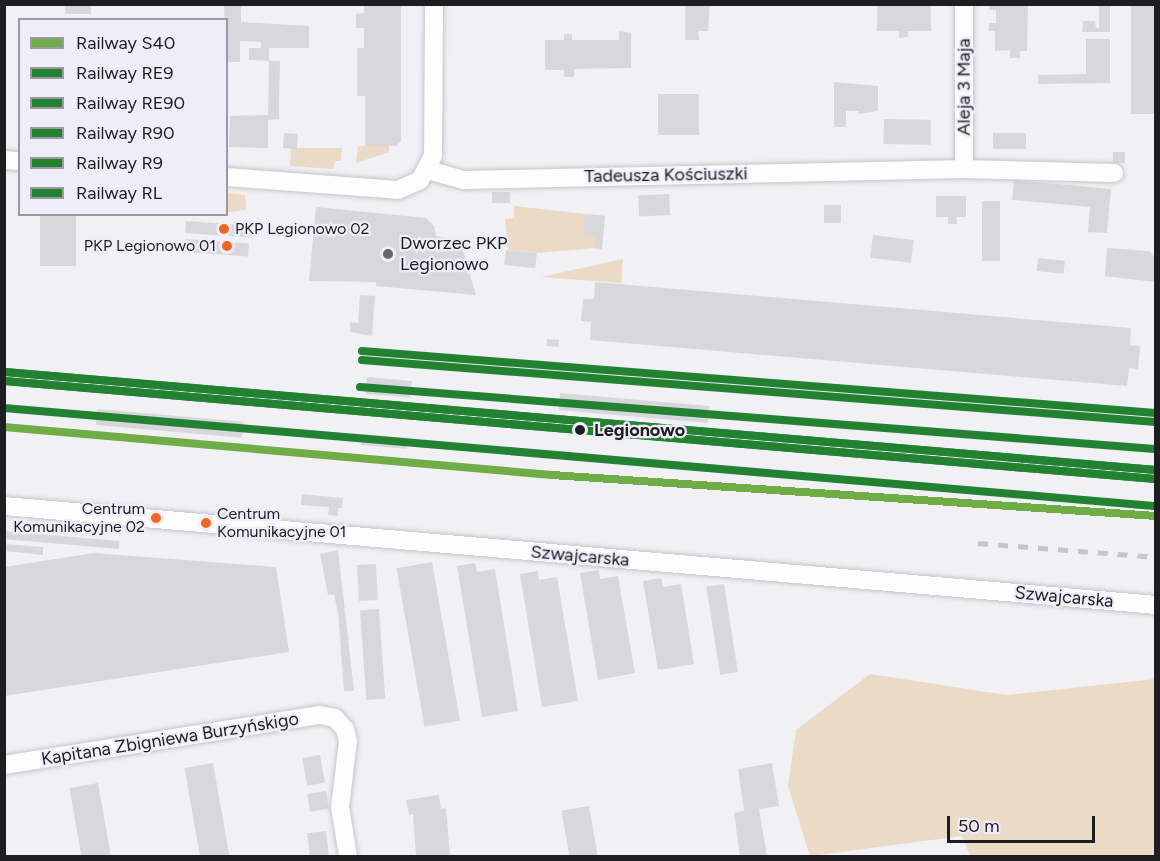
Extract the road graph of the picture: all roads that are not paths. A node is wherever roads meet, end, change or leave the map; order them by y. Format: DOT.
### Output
graph roads {
  1 [pos="434,4"];
  2 [pos="964,4"];
  3 [pos="964,169"];
  4 [pos="428,170"];
  5 [pos="1114,173"];
  6 [pos="228,177"];
  7 [pos="4,506"];
  8 [pos="1155,605"];
  9 [pos="4,765"];
  10 [pos="348,856"];
  1 -- 4 [label="street"];
  2 -- 3 [label="street, Aleja 3 Maja"];
  3 -- 4 [label="street, Tadeusza Kościuszki"];
  3 -- 5 [label="street, Tadeusza Kościuszki"];
  4 -- 6 [label="street"];
  7 -- 8 [label="street, Szwajcarska"];
  9 -- 10 [label="street, Kapitana Zbigniewa Burzyńskigo"];
}
